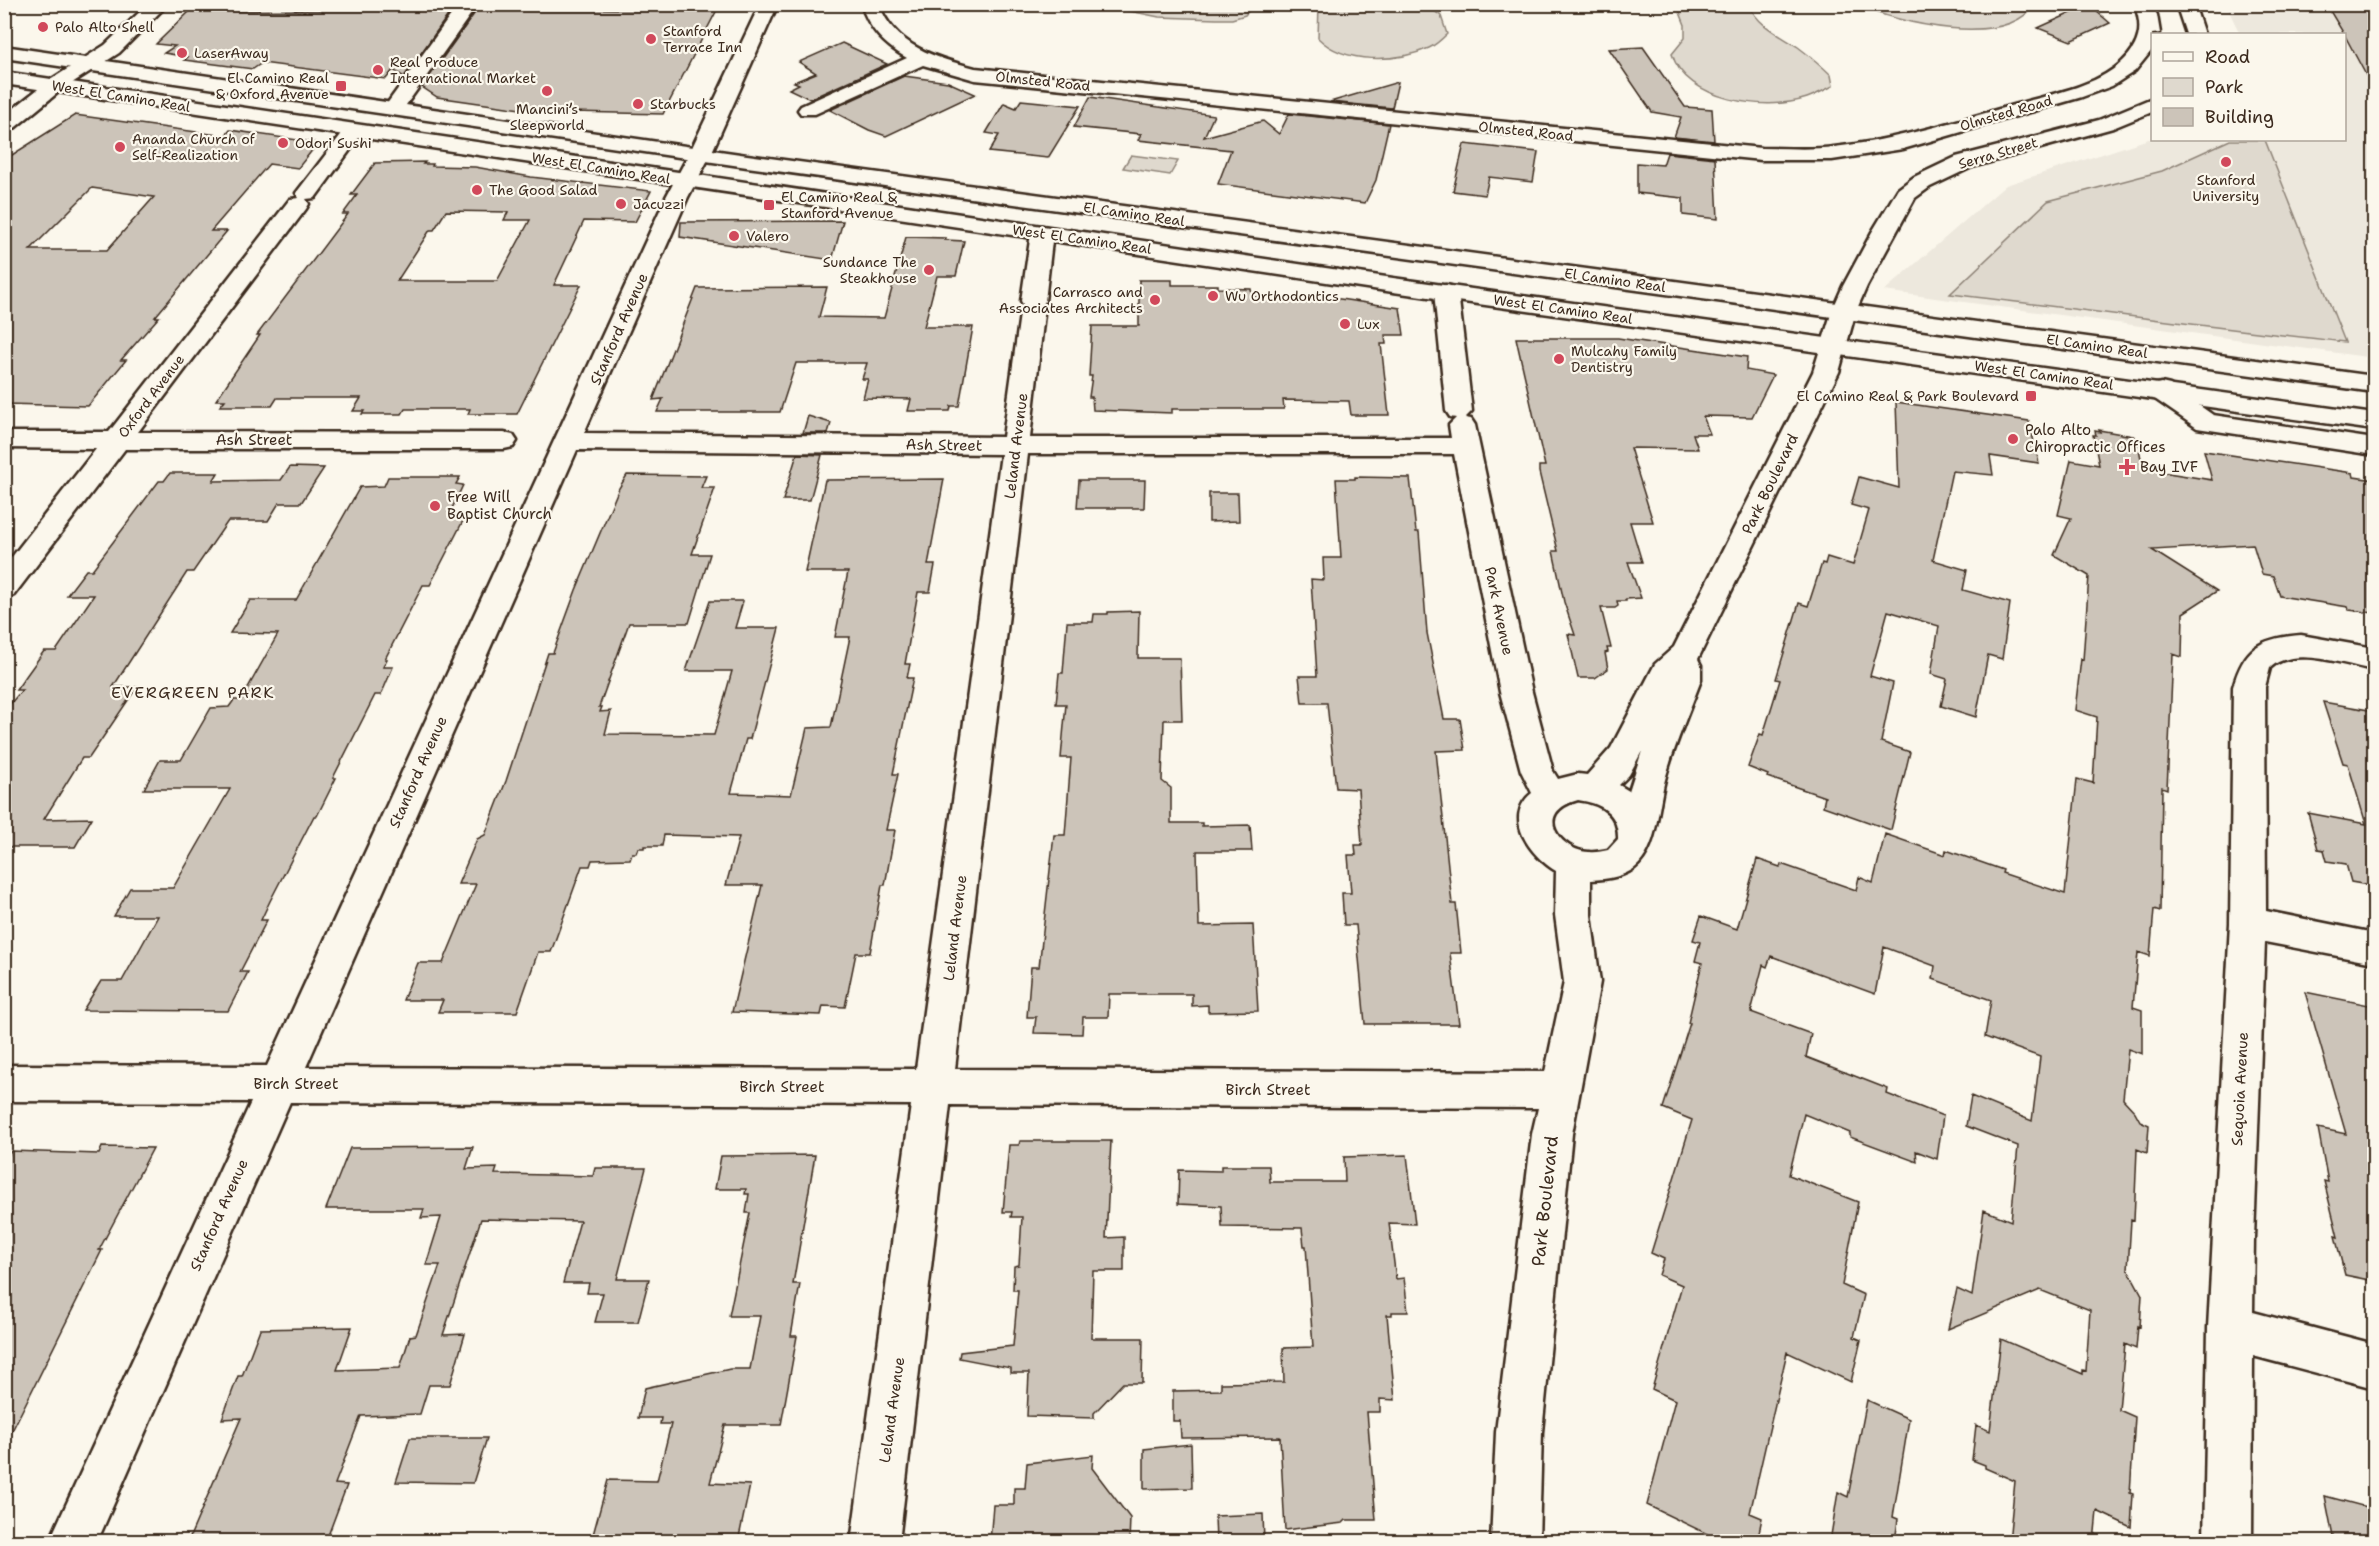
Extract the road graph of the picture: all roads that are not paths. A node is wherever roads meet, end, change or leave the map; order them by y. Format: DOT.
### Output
graph roads {
  1 [pos="159,4"];
  2 [pos="469,4"];
  3 [pos="770,4"];
  4 [pos="870,4"];
  5 [pos="2143,4"];
  6 [pos="2186,4"];
  7 [pos="2202,4"];
  8 [pos="2195,33"];
  9 [pos="2200,33"];
  10 [pos="4,52"];
  11 [pos="922,58"];
  12 [pos="88,64"];
  13 [pos="4,78"];
  14 [pos="54,86"];
  15 [pos="2151,105"];
  16 [pos="394,108"];
  17 [pos="808,110"];
  18 [pos="1982,120"];
  19 [pos="4,127"];
  20 [pos="354,131"];
  21 [pos="2022,146"];
  22 [pos="700,154"];
  23 [pos="856,176"];
  24 [pos="684,181"];
  25 [pos="1042,233"];
  26 [pos="1446,292"];
  27 [pos="1845,311"];
  28 [pos="1835,345"];
  29 [pos="2374,384"];
  30 [pos="2161,391"];
  31 [pos="2374,422"];
  32 [pos="1462,427"];
  33 [pos="4,440"];
  34 [pos="118,440"];
  35 [pos="504,441"];
  36 [pos="568,441"];
  37 [pos="1016,446"];
  38 [pos="2374,447"];
  39 [pos="4,588"];
  40 [pos="1686,654"];
  41 [pos="2374,658"];
  42 [pos="1594,789"];
  43 [pos="1549,794"];
  44 [pos="1636,831"];
  45 [pos="1574,864"];
  46 [pos="2248,923"];
  47 [pos="2374,948"];
  48 [pos="4,1083"];
  49 [pos="277,1084"];
  50 [pos="934,1089"];
  51 [pos="1560,1090"];
  52 [pos="2230,1328"];
  53 [pos="2374,1366"];
  54 [pos="73,1542"];
  55 [pos="875,1542"];
  56 [pos="1515,1542"];
  57 [pos="2228,1542"];
  1 -- 12 [label="street"];
  2 -- 16 [label="street"];
  3 -- 22 [label="street, Stanford Avenue"];
  4 -- 11 [label="street, Olmsted Road"];
  5 -- 18 [label="street, Olmsted Road"];
  6 -- 8 [label="street"];
  7 -- 9 [label="street"];
  10 -- 12 [label="street, West El Camino Real"];
  11 -- 17 [label="street"];
  11 -- 18 [label="street, Olmsted Road"];
  12 -- 14 [label="street"];
  12 -- 16 [label="street, West El Camino Real"];
  13 -- 14 [label="street, West El Camino Real"];
  14 -- 19 [label="street"];
  14 -- 20 [label="street, West El Camino Real"];
  15 -- 21 [label="street, Serra Street"];
  16 -- 22 [label="street, West El Camino Real"];
  18 -- 21 [label="street"];
  20 -- 24 [label="street, West El Camino Real"];
  20 -- 34 [label="street, Oxford Avenue"];
  21 -- 27 [label="street, Serra Street"];
  22 -- 23 [label="street, West El Camino Real"];
  22 -- 24 [label="street, Stanford Avenue"];
  23 -- 27 [label="street, El Camino Real"];
  24 -- 25 [label="street, West El Camino Real"];
  24 -- 36 [label="street, Stanford Avenue"];
  25 -- 26 [label="street, West El Camino Real"];
  25 -- 37 [label="street, Leland Avenue"];
  26 -- 28 [label="street, West El Camino Real"];
  26 -- 32 [label="street, Park Avenue"];
  27 -- 28 [label="street, Park Boulevard"];
  27 -- 29 [label="street, El Camino Real"];
  28 -- 30 [label="street, West El Camino Real"];
  28 -- 40 [label="street, Park Boulevard"];
  30 -- 31 [label="street"];
  30 -- 38 [label="street"];
  32 -- 37 [label="street, Ash Street"];
  32 -- 43 [label="street, Park Avenue"];
  33 -- 34 [label="street, Ash Street"];
  34 -- 35 [label="street, Ash Street"];
  34 -- 39 [label="street, Oxford Avenue"];
  36 -- 37 [label="street, Ash Street"];
  36 -- 49 [label="street, Stanford Avenue"];
  37 -- 50 [label="street, Leland Avenue"];
  40 -- 42 [label="street, Park Boulevard"];
  40 -- 44 [label="street, Park Boulevard"];
  41 -- 46 [label="street, Sequoia Avenue"];
  42 -- 43 [label="street"];
  42 -- 44 [label="street"];
  43 -- 45 [label="street"];
  44 -- 45 [label="street, Park Boulevard"];
  45 -- 51 [label="street, Park Boulevard"];
  46 -- 47 [label="street"];
  46 -- 52 [label="street, Sequoia Avenue"];
  48 -- 49 [label="street, Birch Street"];
  49 -- 50 [label="street, Birch Street"];
  49 -- 54 [label="street, Stanford Avenue"];
  50 -- 51 [label="street, Birch Street"];
  50 -- 55 [label="street, Leland Avenue"];
  51 -- 56 [label="street, Park Boulevard"];
  52 -- 53 [label="street"];
  52 -- 57 [label="street, Sequoia Avenue"];
}
